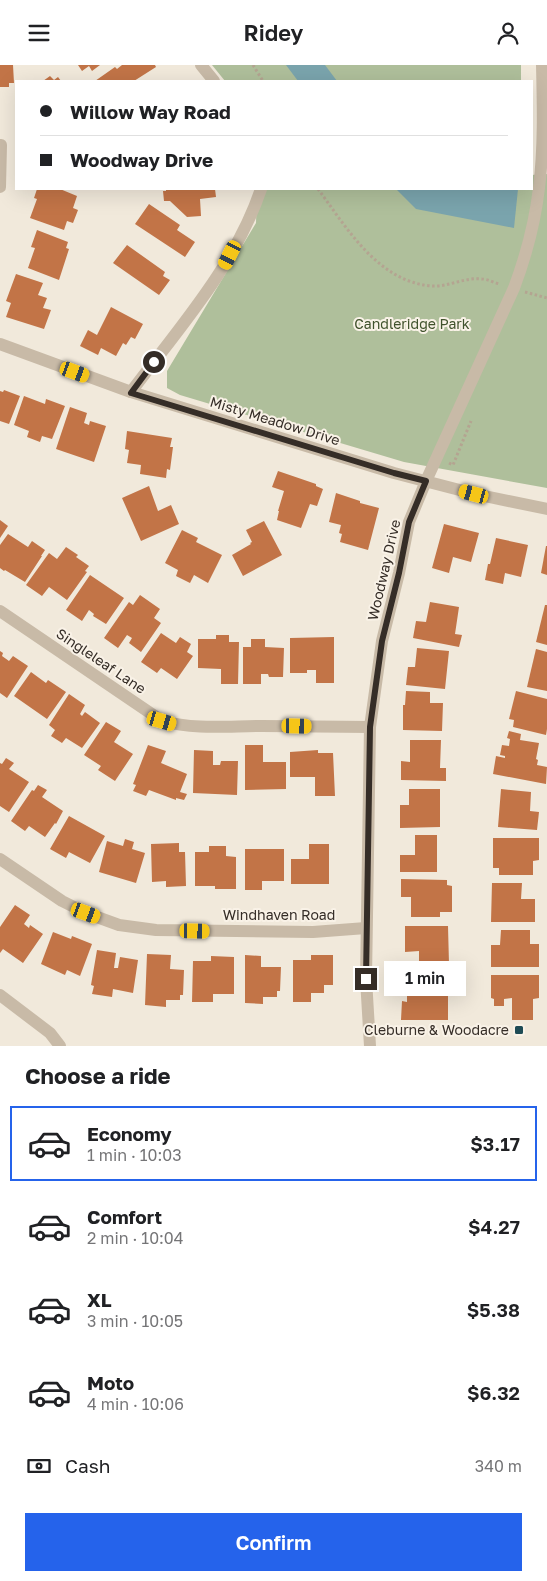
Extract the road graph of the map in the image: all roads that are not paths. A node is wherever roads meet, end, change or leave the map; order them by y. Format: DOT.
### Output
graph roads {
  1 [pos="201,65"];
  2 [pos="542,65"];
  3 [pos="213,80"];
  4 [pos="1,145"];
  5 [pos="0,187"];
  6 [pos="260,190"];
  7 [pos="0,344"];
  8 [pos="131,393"];
  9 [pos="426,481"];
  10 [pos="547,509"];
  11 [pos="0,611"];
  12 [pos="370,727"];
  13 [pos="0,859"];
  14 [pos="366,928"];
  15 [pos="0,995"];
  16 [pos="60,1046"];
  17 [pos="370,1046"];
  1 -- 3 [label="street"];
  2 -- 9 [label="street, Woodway Drive"];
  4 -- 5 [label="street"];
  6 -- 8 [label="street"];
  7 -- 8 [label="street, Misty Meadow Drive"];
  8 -- 9 [label="street, Misty Meadow Drive"];
  9 -- 10 [label="street, Misty Meadow Drive"];
  9 -- 12 [label="street, Woodway Drive"];
  11 -- 12 [label="street, Singleleaf Lane"];
  12 -- 14 [label="street, Woodway Drive"];
  13 -- 14 [label="street, Windhaven Road"];
  14 -- 17 [label="street, Woodway Drive"];
  15 -- 16 [label="street"];
}
